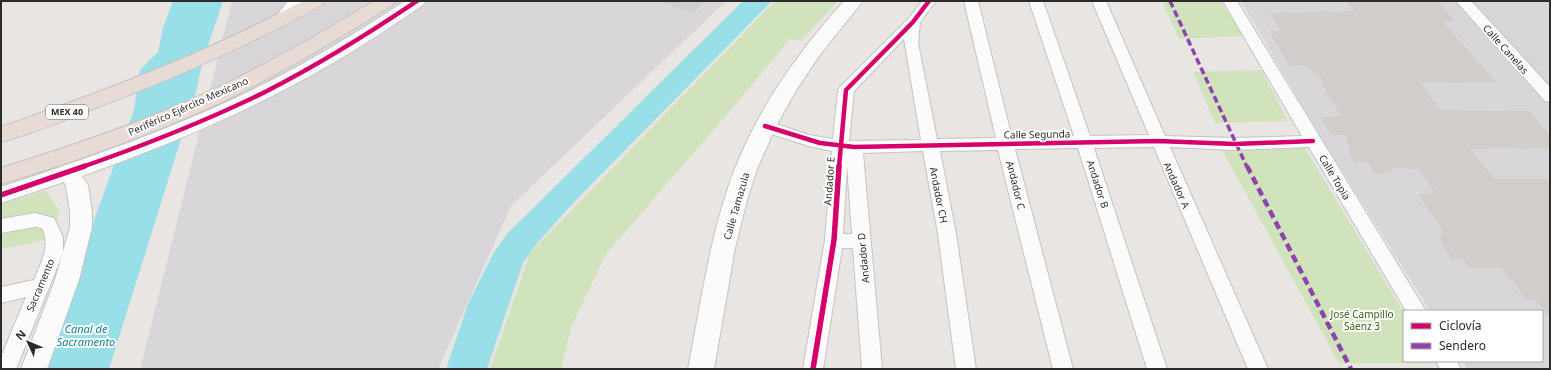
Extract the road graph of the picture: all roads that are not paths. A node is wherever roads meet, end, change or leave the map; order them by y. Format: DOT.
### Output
graph roads {
  1 [pos="298,1"];
  2 [pos="316,1"];
  3 [pos="386,1"];
  4 [pos="416,1"];
  5 [pos="854,1"];
  6 [pos="929,1"];
  7 [pos="971,1"];
  8 [pos="1036,1"];
  9 [pos="1099,1"];
  10 [pos="1230,1"];
  11 [pos="1462,1"];
  12 [pos="282,20"];
  13 [pos="913,22"];
  14 [pos="1550,97"];
  15 [pos="212,107"];
  16 [pos="765,126"];
  17 [pos="1,135"];
  18 [pos="1158,141"];
  19 [pos="1313,141"];
  20 [pos="1084,142"];
  21 [pos="1005,144"];
  22 [pos="929,146"];
  23 [pos="847,147"];
  24 [pos="69,173"];
  25 [pos="1,176"];
  26 [pos="1,195"];
  27 [pos="1,226"];
  28 [pos="834,240"];
  29 [pos="862,242"];
  30 [pos="39,286"];
  31 [pos="1,295"];
  32 [pos="1415,310"];
  33 [pos="6,369"];
  34 [pos="34,369"];
  35 [pos="701,369"];
  36 [pos="813,369"];
  37 [pos="872,369"];
  38 [pos="966,369"];
  39 [pos="1063,369"];
  40 [pos="1157,369"];
  41 [pos="1258,369"];
  1 -- 12 [label="street"];
  2 -- 12 [label="highway, MEX 40"];
  3 -- 15 [label="highway, Periférico Ejército Mexicano"];
  4 -- 15 [label="street"];
  5 -- 16 [label="street, Calle Tamazula"];
  6 -- 13 [label="street, Andador E"];
  7 -- 21 [label="street, Andador C"];
  8 -- 20 [label="street, Andador B"];
  9 -- 18 [label="street, Andador A"];
  10 -- 19 [label="street, Calle Topia"];
  11 -- 14 [label="street, Calle Canelas"];
  12 -- 17 [label="highway, MEX 40"];
  13 -- 22 [label="street, Andador CH"];
  13 -- 23 [label="street, Andador E"];
  15 -- 24 [label="street"];
  15 -- 25 [label="highway, Periférico Ejército Mexicano"];
  16 -- 23 [label="street, Calle Segunda"];
  16 -- 35 [label="street, Calle Tamazula"];
  18 -- 19 [label="street, Calle Segunda"];
  18 -- 20 [label="street, Calle Segunda"];
  18 -- 41 [label="street, Andador A"];
  19 -- 32 [label="street, Calle Topia"];
  20 -- 21 [label="street, Calle Segunda"];
  20 -- 40 [label="street, Andador B"];
  21 -- 22 [label="street, Calle Segunda"];
  21 -- 39 [label="street, Andador C"];
  22 -- 23 [label="street, Calle Segunda"];
  22 -- 38 [label="street, Andador CH"];
  23 -- 28 [label="street, Andador E"];
  23 -- 29 [label="street, Andador D"];
  24 -- 26 [label="street"];
  24 -- 34 [label="street"];
  27 -- 30 [label="street, Sacramento"];
  28 -- 29 [label="street"];
  28 -- 36 [label="street, Andador E"];
  29 -- 37 [label="street, Andador D"];
  30 -- 31 [label="street"];
  30 -- 33 [label="street, Sacramento"];
}
